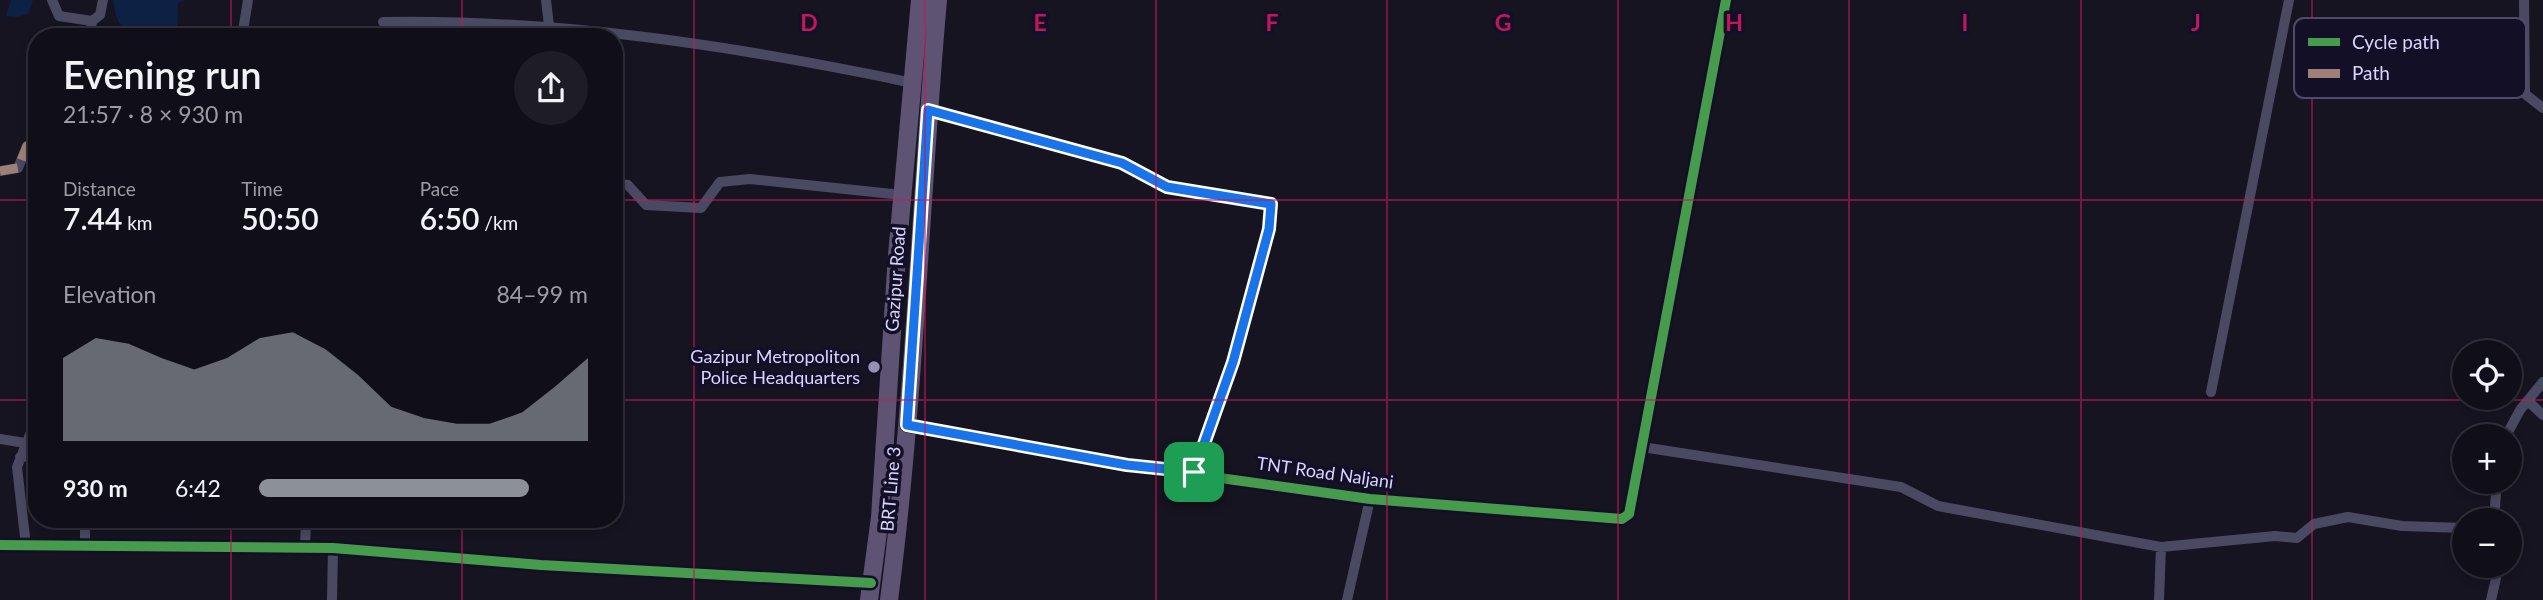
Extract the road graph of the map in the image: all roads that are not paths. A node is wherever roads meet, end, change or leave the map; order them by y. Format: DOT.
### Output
graph roads {
  1 [pos="51,0"];
  2 [pos="103,0"];
  3 [pos="248,0"];
  4 [pos="547,0"];
  5 [pos="920,0"];
  6 [pos="929,0"];
  7 [pos="938,0"];
  8 [pos="1727,0"];
  9 [pos="2289,0"];
  10 [pos="2524,0"];
  11 [pos="2524,18"];
  12 [pos="92,21"];
  13 [pos="383,22"];
  14 [pos="549,26"];
  15 [pos="91,28"];
  16 [pos="244,28"];
  17 [pos="565,28"];
  18 [pos="623,35"];
  19 [pos="913,83"];
  20 [pos="2526,95"];
  21 [pos="2543,108"];
  22 [pos="928,110"];
  23 [pos="28,146"];
  24 [pos="0,171"];
  25 [pos="623,184"];
  26 [pos="902,195"];
  27 [pos="2543,383"];
  28 [pos="2211,392"];
  29 [pos="2528,401"];
  30 [pos="2543,415"];
  31 [pos="2514,424"];
  32 [pos="907,425"];
  33 [pos="28,436"];
  34 [pos="0,439"];
  35 [pos="25,443"];
  36 [pos="1642,447"];
  37 [pos="20,457"];
  38 [pos="28,457"];
  39 [pos="1194,472"];
  40 [pos="1370,499"];
  41 [pos="85,528"];
  42 [pos="306,528"];
  43 [pos="2452,528"];
  44 [pos="0,545"];
  45 [pos="26,546"];
  46 [pos="2161,547"];
  47 [pos="85,548"];
  48 [pos="305,548"];
  49 [pos="333,548"];
  50 [pos="2496,578"];
  51 [pos="870,591"];
  52 [pos="332,600"];
  53 [pos="879,600"];
  54 [pos="889,600"];
  55 [pos="1347,600"];
  56 [pos="2159,600"];
  57 [pos="2491,600"];
  1 -- 12 [label="street"];
  2 -- 12 [label="street"];
  3 -- 16 [label="street"];
  4 -- 14 [label="street"];
  5 -- 19 [label="main road, Gazipur Road"];
  6 -- 53 [label="main road, BRT Line 3"];
  7 -- 22 [label="main road, Gazipur Road"];
  8 -- 36 [label="street, TNT Road Naljani"];
  9 -- 28 [label="street"];
  10 -- 11 [label="street"];
  12 -- 15 [label="street"];
  13 -- 14 [label="street"];
  14 -- 17 [label="street"];
  18 -- 19 [label="street"];
  19 -- 26 [label="main road, Gazipur Road"];
  20 -- 21 [label="street"];
  22 -- 32 [label="main road, Gazipur Road"];
  22 -- 39 [label="street"];
  23 -- 24 [label="street"];
  25 -- 26 [label="street"];
  26 -- 51 [label="main road, Gazipur Road"];
  27 -- 29 [label="street"];
  29 -- 30 [label="street"];
  29 -- 31 [label="street"];
  32 -- 39 [label="street, TNT Road Naljani"];
  32 -- 54 [label="main road, Gazipur Road"];
  33 -- 35 [label="street"];
  34 -- 35 [label="street"];
  35 -- 37 [label="street"];
  36 -- 40 [label="street, TNT Road Naljani"];
  36 -- 46 [label="street"];
  37 -- 38 [label="street"];
  37 -- 45 [label="street"];
  39 -- 40 [label="street, TNT Road Naljani"];
  40 -- 55 [label="street"];
  41 -- 47 [label="street"];
  42 -- 48 [label="street"];
  43 -- 46 [label="street"];
  44 -- 45 [label="street"];
  45 -- 47 [label="street"];
  46 -- 56 [label="street"];
  47 -- 48 [label="street"];
  48 -- 49 [label="street"];
  49 -- 51 [label="street"];
  49 -- 52 [label="street"];
  50 -- 57 [label="street"];
}
